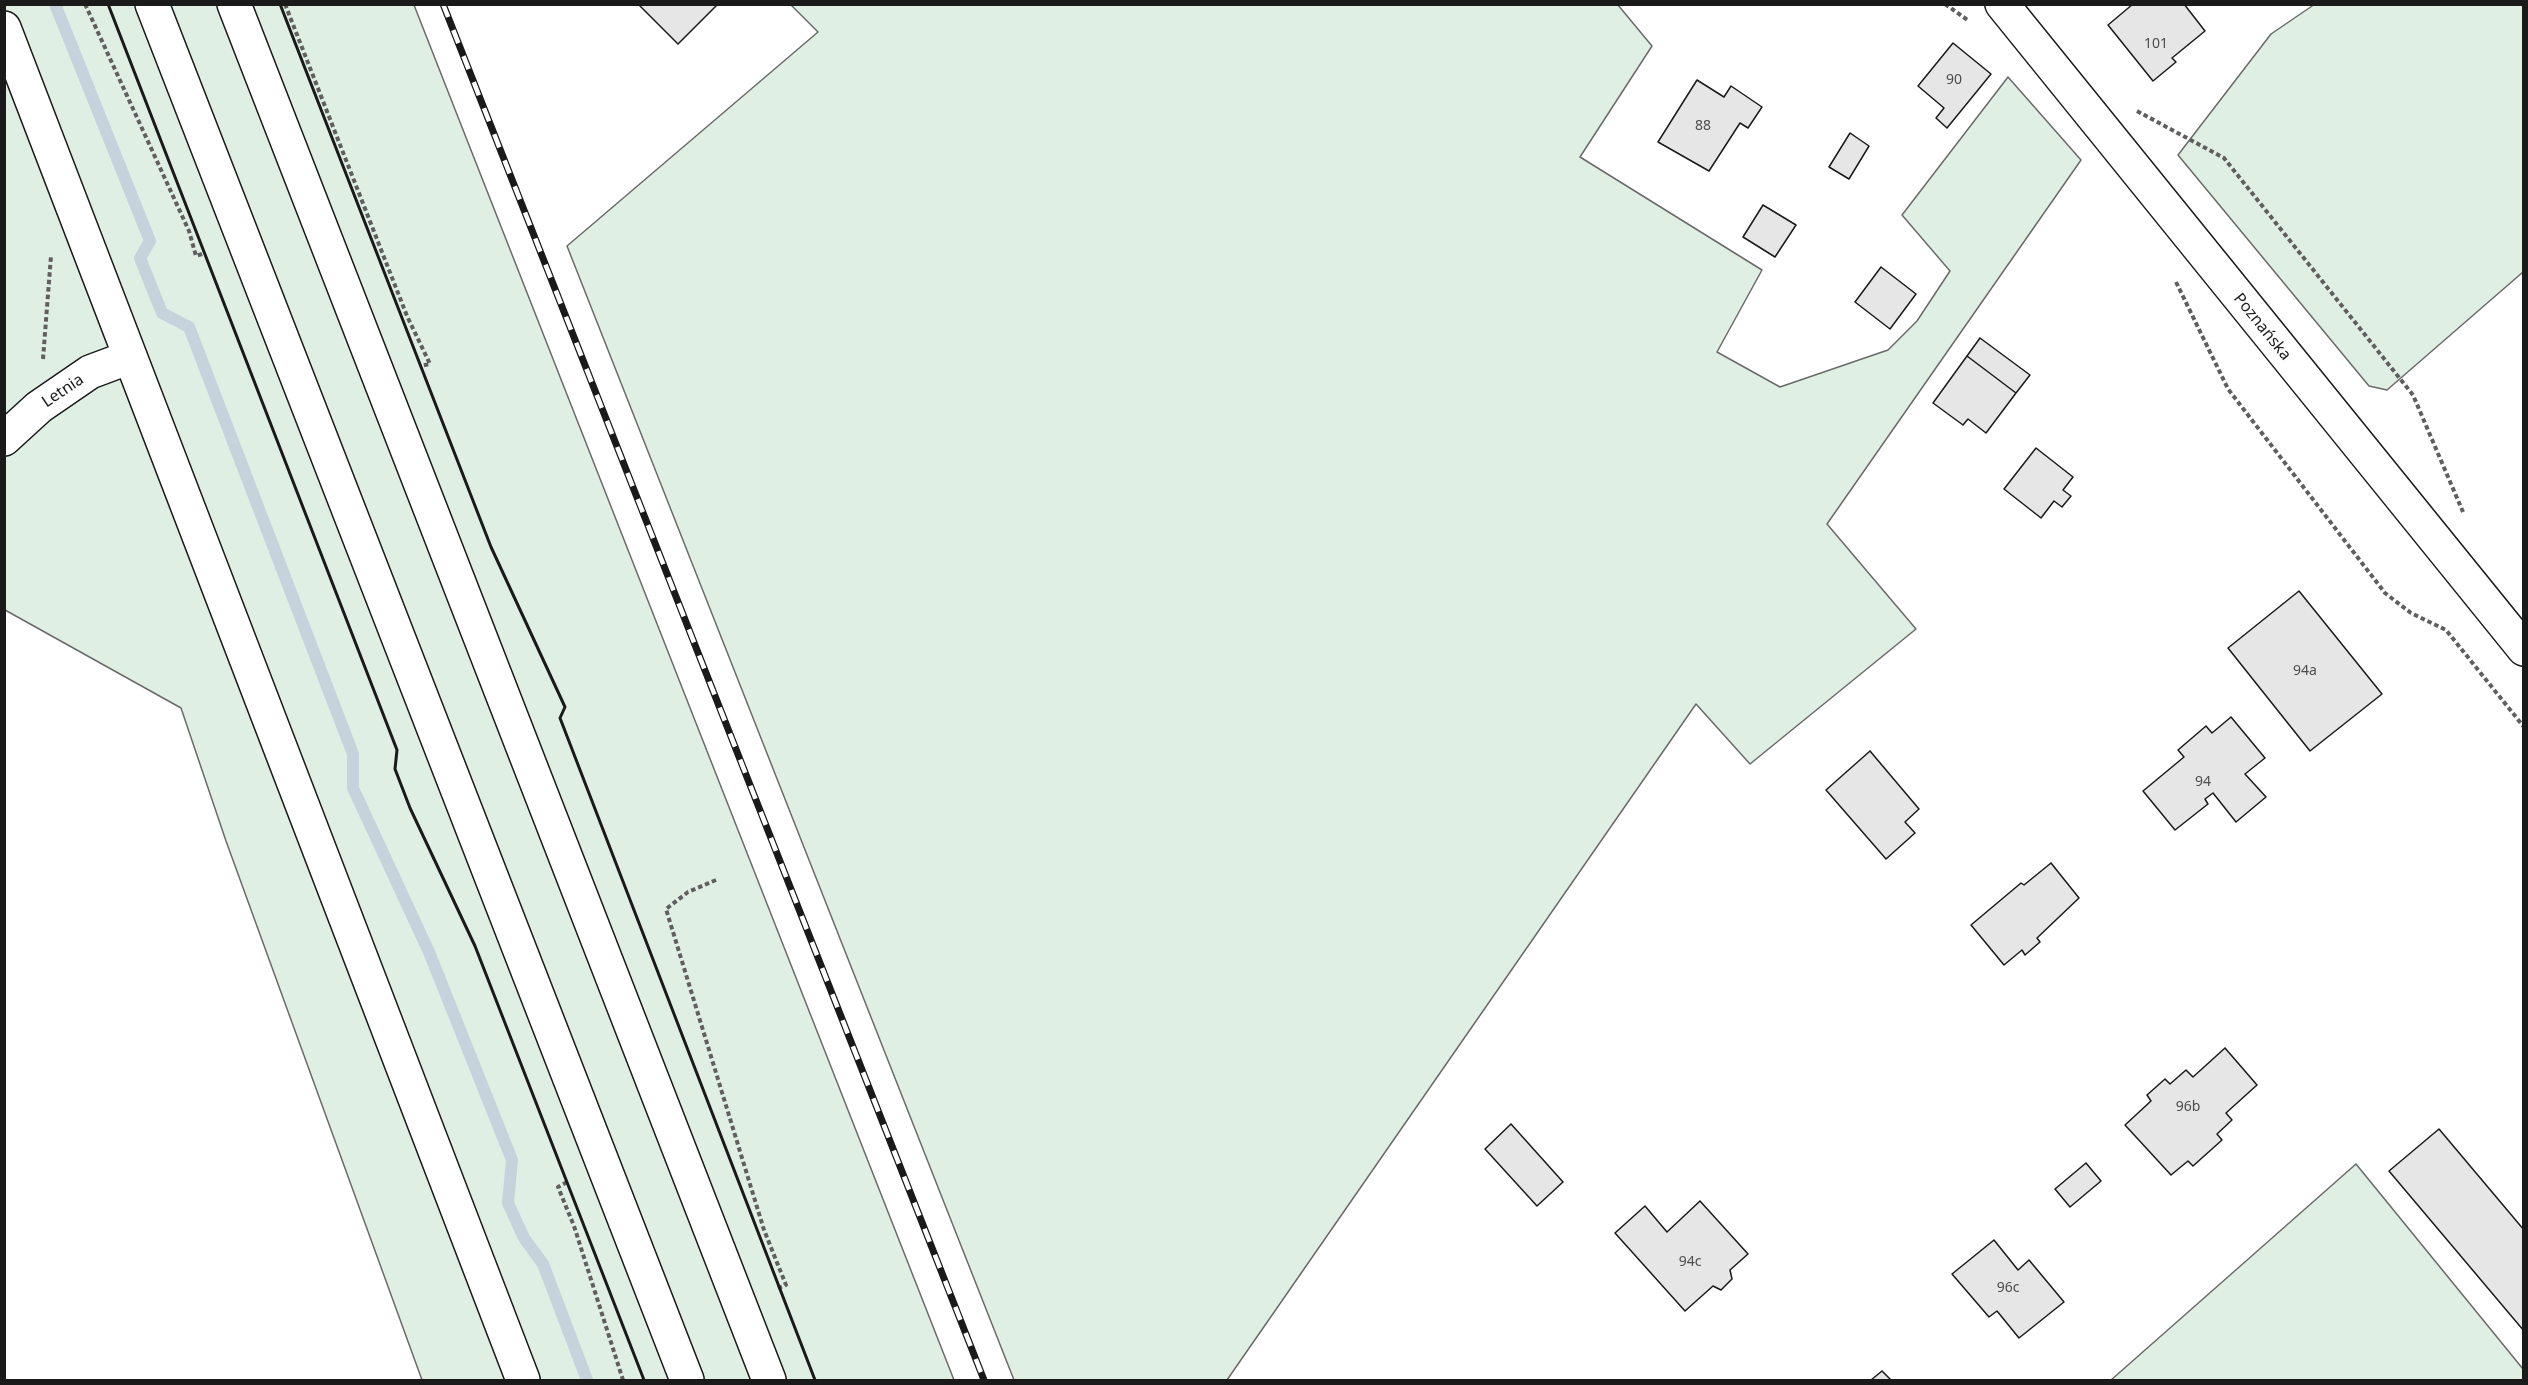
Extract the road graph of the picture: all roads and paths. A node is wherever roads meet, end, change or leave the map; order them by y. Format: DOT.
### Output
graph roads {
  1 [pos="85,4"];
  2 [pos="152,4"];
  3 [pos="234,4"];
  4 [pos="285,4"];
  5 [pos="1945,4"];
  6 [pos="2002,4"];
  7 [pos="1970,22"];
  8 [pos="4,28"];
  9 [pos="2137,110"];
  10 [pos="51,252"];
  11 [pos="205,253"];
  12 [pos="2175,279"];
  13 [pos="130,357"];
  14 [pos="420,366"];
  15 [pos="42,367"];
  16 [pos="4,439"];
  17 [pos="2466,519"];
  18 [pos="2523,649"];
  19 [pos="2523,727"];
  20 [pos="716,880"];
  21 [pos="567,1182"];
  22 [pos="778,1288"];
  23 [pos="523,1380"];
  24 [pos="623,1380"];
  25 [pos="687,1380"];
  26 [pos="769,1380"];
  1 -- 11 [label="path"];
  2 -- 25 [label="main road"];
  3 -- 26 [label="main road"];
  4 -- 14 [label="path"];
  5 -- 7 [label="path"];
  6 -- 18 [label="main road, Poznańska"];
  8 -- 13 [label="main road"];
  9 -- 17 [label="path"];
  10 -- 15 [label="path"];
  12 -- 19 [label="path"];
  13 -- 16 [label="main road, Letnia"];
  13 -- 23 [label="main road"];
  20 -- 22 [label="path"];
  21 -- 24 [label="path"];
}
